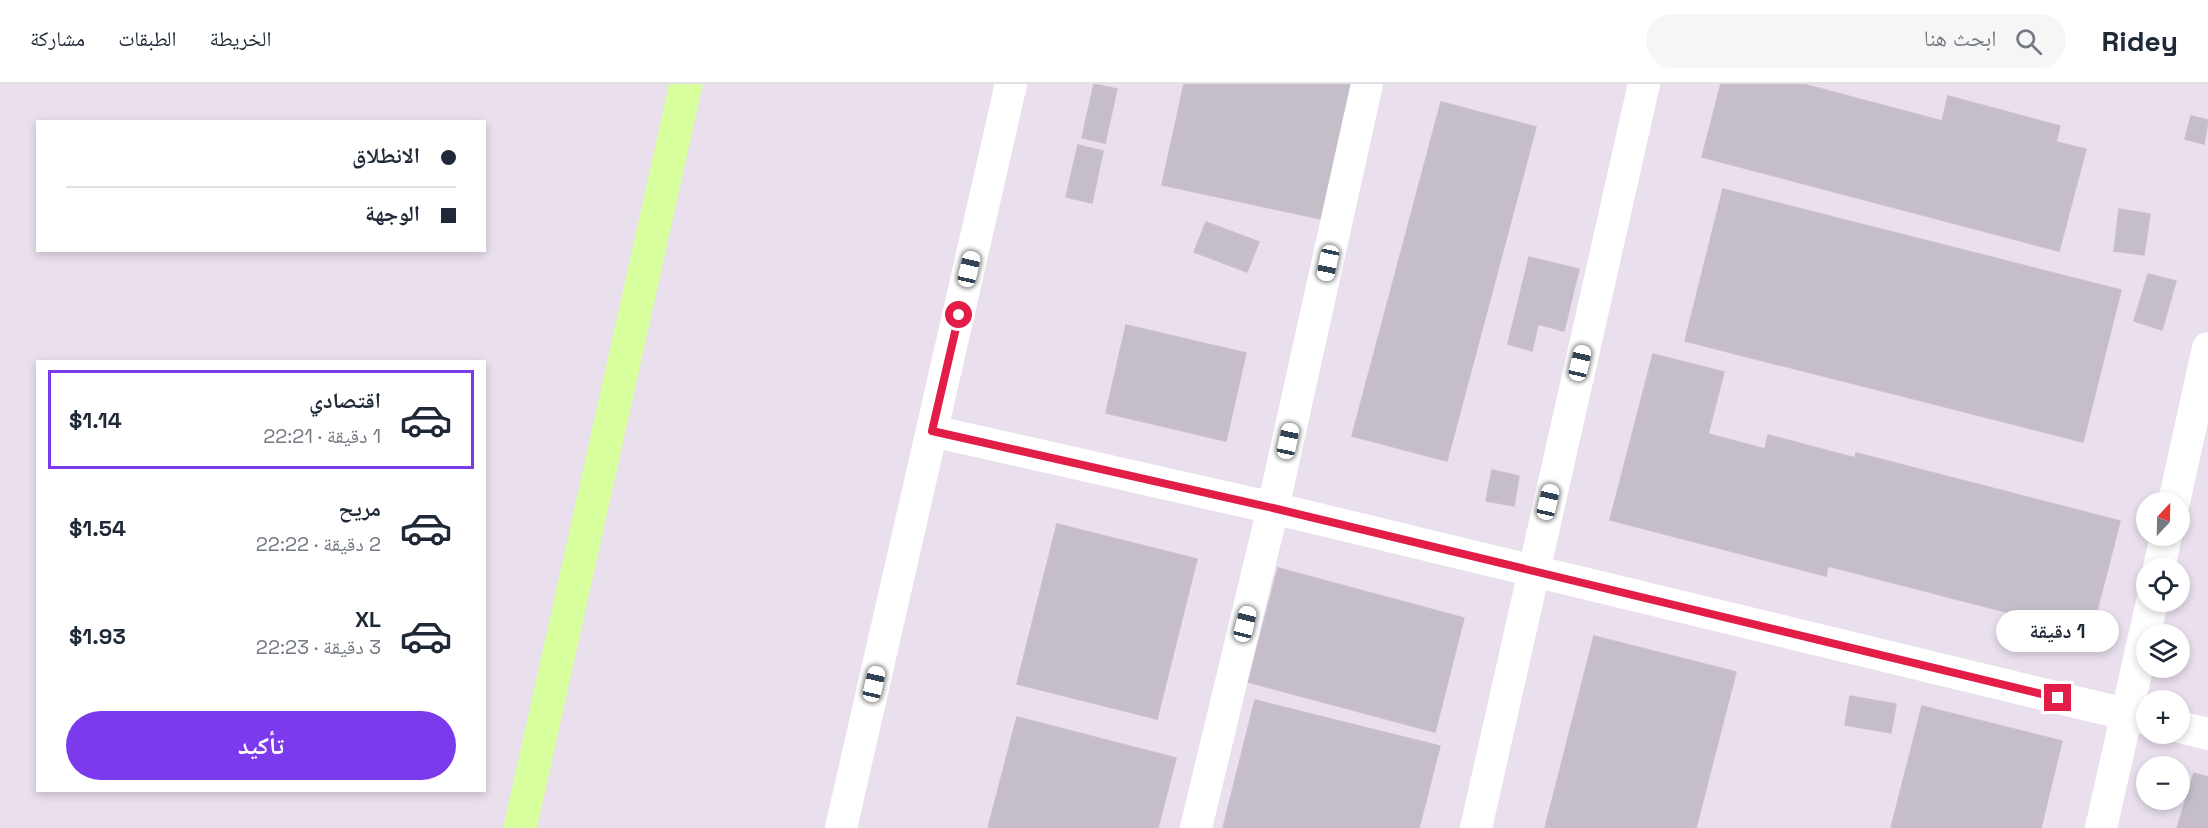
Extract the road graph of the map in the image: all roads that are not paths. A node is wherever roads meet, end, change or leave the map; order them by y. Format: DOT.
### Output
graph roads {
  1 [pos="1011,84"];
  2 [pos="1367,84"];
  3 [pos="1644,84"];
  4 [pos="2208,348"];
  5 [pos="932,431"];
  6 [pos="2176,492"];
  7 [pos="1273,508"];
  8 [pos="1532,572"];
  9 [pos="2151,612"];
  10 [pos="2140,690"];
  11 [pos="2136,716"];
  12 [pos="2136,719"];
  13 [pos="2190,730"];
  14 [pos="2208,734"];
  15 [pos="841,828"];
  16 [pos="1196,828"];
  17 [pos="1476,828"];
  18 [pos="2102,828"];
  1 -- 5 [label="street"];
  2 -- 7 [label="street"];
  3 -- 8 [label="street"];
  4 -- 6 [label="street"];
  5 -- 7 [label="street"];
  5 -- 15 [label="street"];
  7 -- 8 [label="street"];
  7 -- 16 [label="street"];
  8 -- 11 [label="street"];
  8 -- 17 [label="street"];
  9 -- 10 [label="street"];
  12 -- 18 [label="street"];
  13 -- 14 [label="street"];
}
